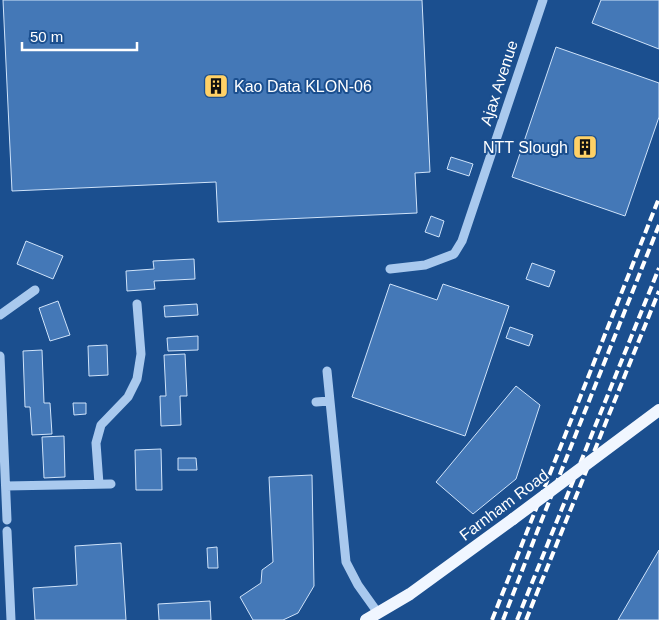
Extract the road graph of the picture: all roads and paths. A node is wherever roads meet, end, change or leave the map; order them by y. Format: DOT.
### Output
graph roads {
  1 [pos="543,0"];
  2 [pos="390,270"];
  3 [pos="34,290"];
  4 [pos="137,304"];
  5 [pos="0,315"];
  6 [pos="0,356"];
  7 [pos="327,371"];
  8 [pos="329,401"];
  9 [pos="316,402"];
  10 [pos="659,410"];
  11 [pos="99,484"];
  12 [pos="111,484"];
  13 [pos="6,486"];
  14 [pos="7,520"];
  15 [pos="7,531"];
  16 [pos="378,613"];
  17 [pos="11,620"];
  18 [pos="366,620"];
  1 -- 2 [label="street, Ajax Avenue"];
  3 -- 5 [label="street"];
  4 -- 11 [label="street"];
  6 -- 13 [label="street"];
  7 -- 8 [label="street"];
  8 -- 9 [label="street"];
  8 -- 16 [label="street"];
  10 -- 16 [label="main road, Farnham Road, bridge"];
  11 -- 12 [label="street"];
  11 -- 13 [label="street"];
  13 -- 14 [label="street"];
  15 -- 17 [label="street"];
  16 -- 18 [label="main road, Farnham Road"];
}
